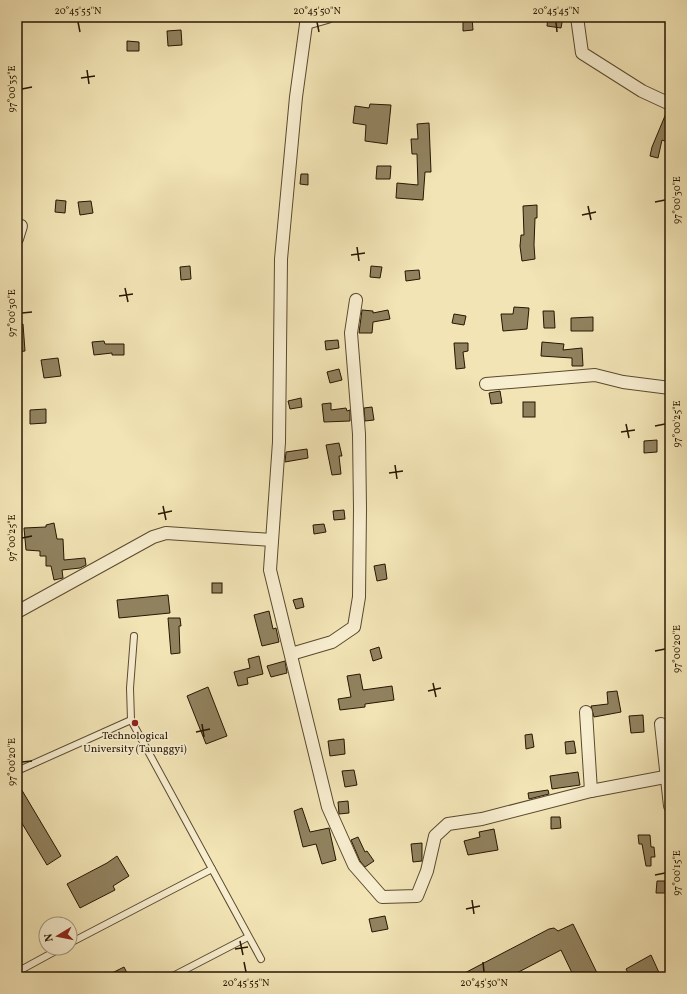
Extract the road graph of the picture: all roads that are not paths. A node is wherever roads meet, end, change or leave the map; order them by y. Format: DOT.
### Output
graph roads {
  1 [pos="327,17"];
  2 [pos="577,17"];
  3 [pos="307,20"];
  4 [pos="670,104"];
  5 [pos="21,226"];
  6 [pos="17,239"];
  7 [pos="356,300"];
  8 [pos="486,384"];
  9 [pos="670,388"];
  10 [pos="272,540"];
  11 [pos="17,612"];
  12 [pos="134,636"];
  13 [pos="290,654"];
  14 [pos="586,712"];
  15 [pos="131,720"];
  16 [pos="661,724"];
  17 [pos="17,772"];
  18 [pos="669,776"];
  19 [pos="591,791"];
  20 [pos="670,806"];
  21 [pos="212,869"];
  22 [pos="248,937"];
  23 [pos="78,939"];
  24 [pos="47,956"];
  25 [pos="261,960"];
  26 [pos="17,972"];
  27 [pos="171,977"];
  1 -- 3 [label="street"];
  2 -- 4 [label="street"];
  3 -- 10 [label="street"];
  5 -- 6 [label="street"];
  7 -- 13 [label="street"];
  8 -- 9 [label="street"];
  10 -- 11 [label="street"];
  10 -- 13 [label="street"];
  12 -- 15 [label="lane"];
  13 -- 19 [label="street"];
  14 -- 19 [label="street"];
  15 -- 17 [label="lane"];
  15 -- 21 [label="lane"];
  16 -- 18 [label="street"];
  18 -- 19 [label="street"];
  18 -- 20 [label="street"];
  21 -- 22 [label="lane"];
  21 -- 23 [label="lane"];
  22 -- 25 [label="lane"];
  22 -- 27 [label="lane"];
  24 -- 26 [label="lane"];
}
